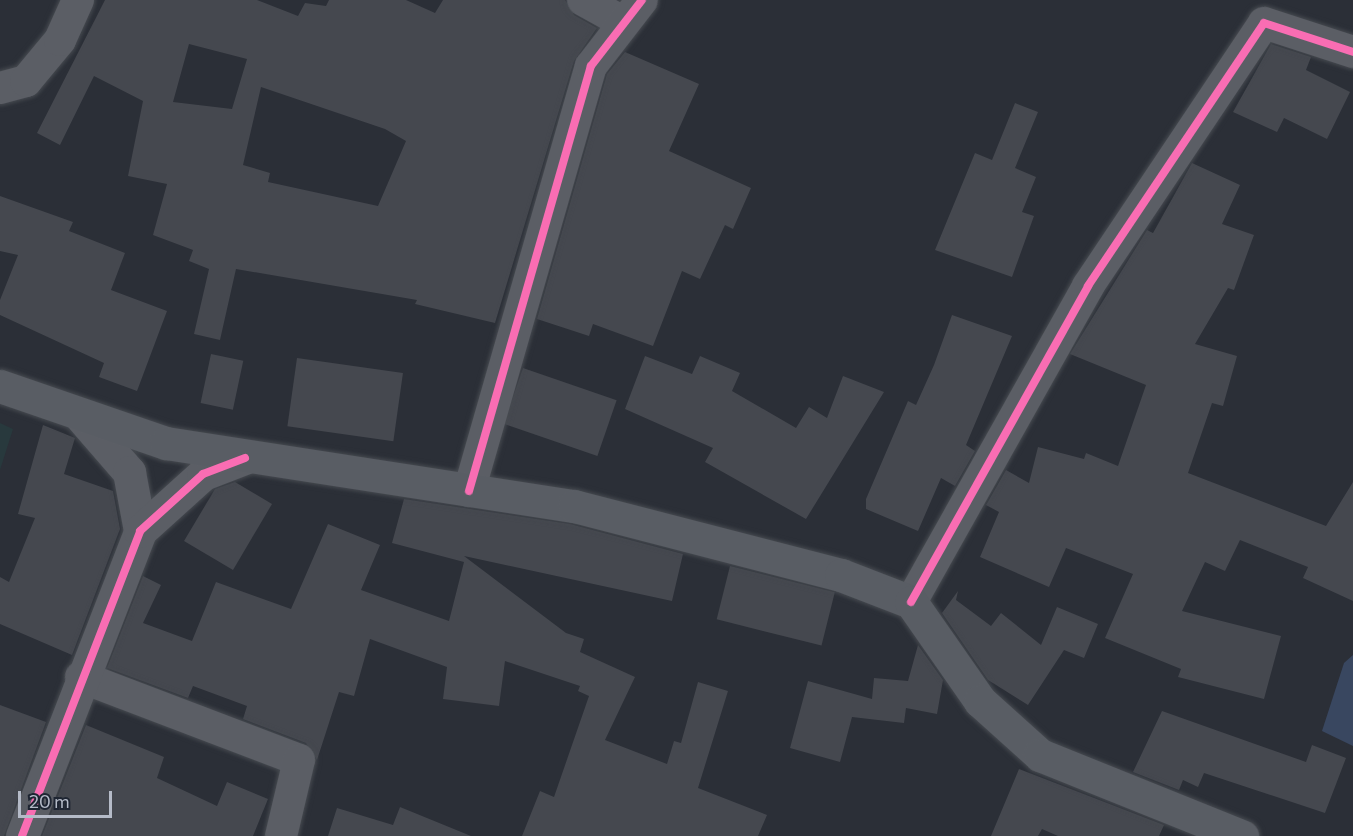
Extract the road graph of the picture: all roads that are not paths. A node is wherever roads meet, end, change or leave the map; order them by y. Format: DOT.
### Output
graph roads {
  1 [pos="78,0"];
  2 [pos="583,0"];
  3 [pos="631,10"];
  4 [pos="1353,52"];
  5 [pos="0,88"];
  6 [pos="0,386"];
  7 [pos="82,418"];
  8 [pos="245,458"];
  9 [pos="469,491"];
  10 [pos="140,531"];
  11 [pos="911,602"];
  12 [pos="81,677"];
  13 [pos="22,836"];
  14 [pos="281,836"];
  15 [pos="1242,836"];
  1 -- 5 [label="street"];
  2 -- 3 [label="street"];
  3 -- 9 [label="street"];
  4 -- 11 [label="street"];
  6 -- 7 [label="main road"];
  7 -- 8 [label="main road"];
  7 -- 10 [label="street"];
  8 -- 9 [label="main road"];
  8 -- 10 [label="street"];
  9 -- 11 [label="main road"];
  10 -- 12 [label="street"];
  11 -- 15 [label="main road"];
  12 -- 13 [label="street"];
  12 -- 14 [label="street"];
}
